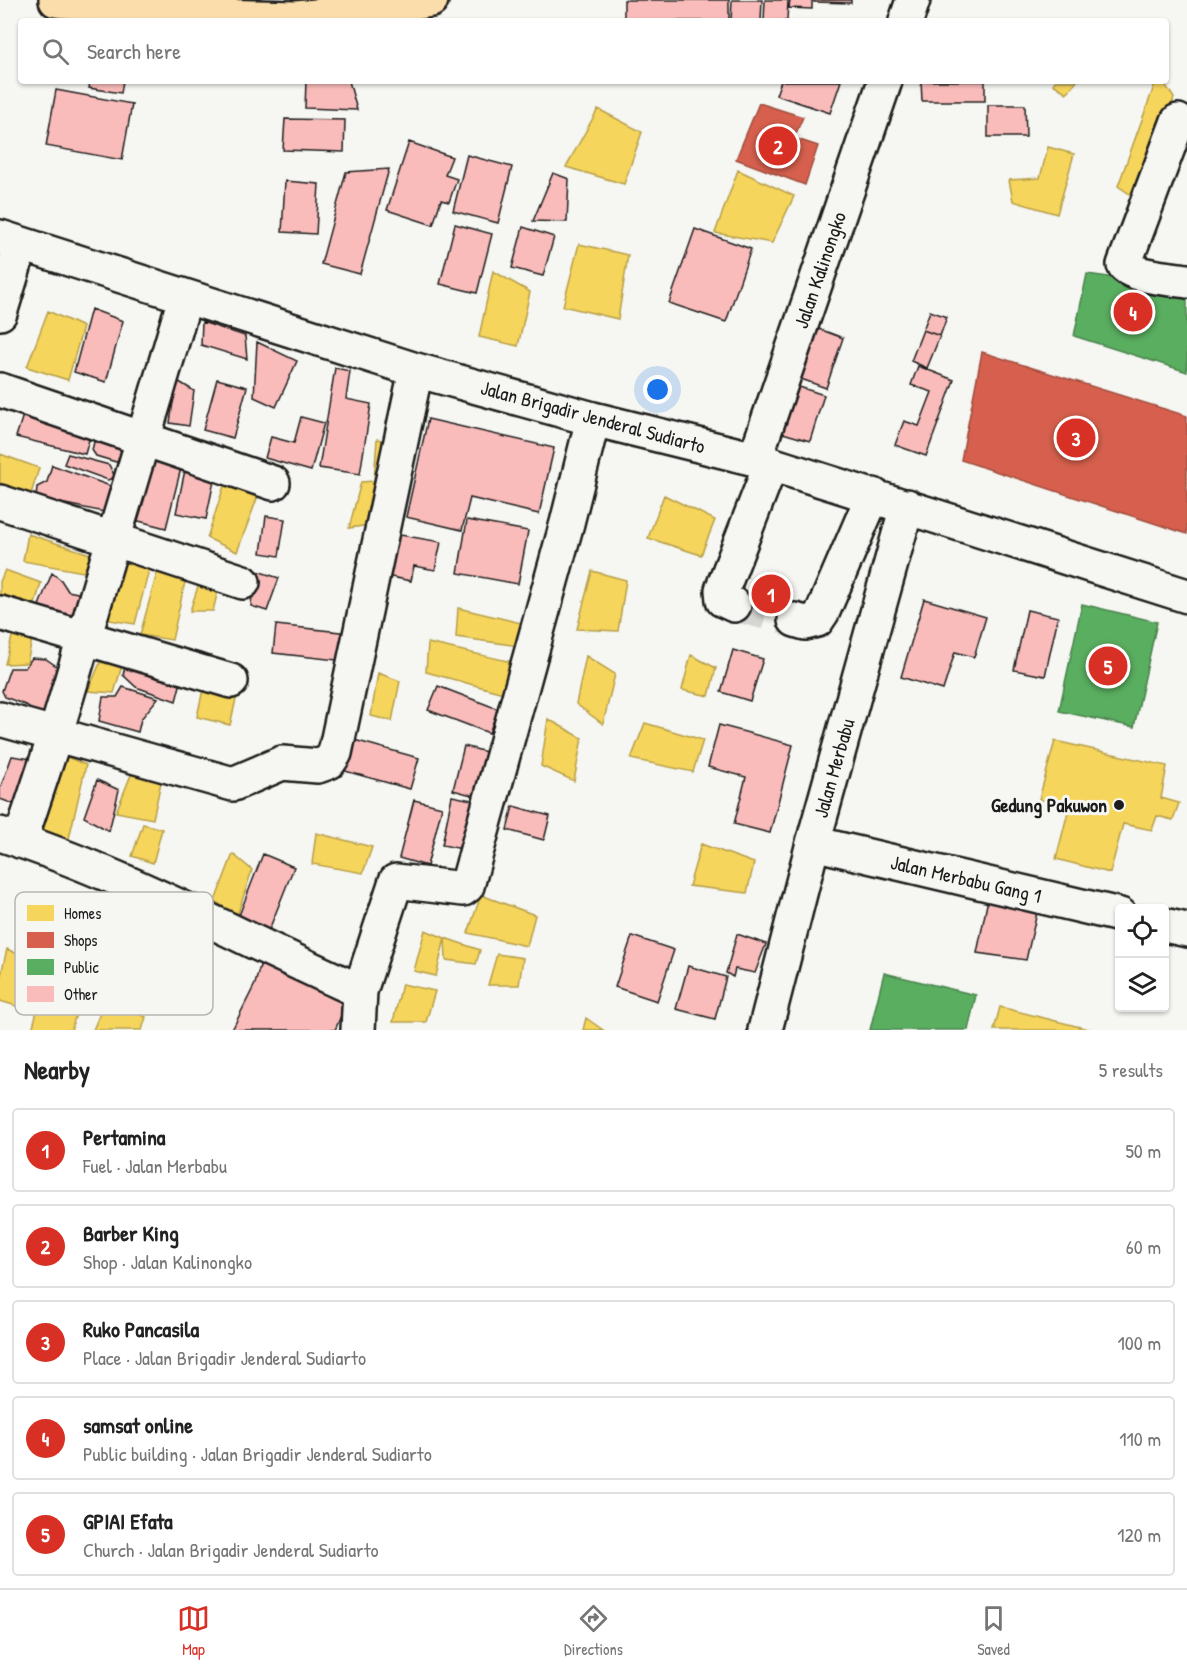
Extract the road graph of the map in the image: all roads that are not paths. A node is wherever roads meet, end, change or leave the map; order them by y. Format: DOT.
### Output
graph roads {
  1 [pos="430,0"];
  2 [pos="913,0"];
  3 [pos="71,1"];
  4 [pos="907,18"];
  5 [pos="884,84"];
  6 [pos="1178,121"];
  7 [pos="10,241"];
  8 [pos="1187,281"];
  9 [pos="185,298"];
  10 [pos="0,313"];
  11 [pos="416,370"];
  12 [pos="0,390"];
  13 [pos="593,419"];
  14 [pos="144,441"];
  15 [pos="763,462"];
  16 [pos="273,483"];
  17 [pos="873,495"];
  18 [pos="0,502"];
  19 [pos="907,507"];
  20 [pos="113,537"];
  21 [pos="243,582"];
  22 [pos="1187,596"];
  23 [pos="734,604"];
  24 [pos="0,613"];
  25 [pos="795,620"];
  26 [pos="83,637"];
  27 [pos="231,681"];
  28 [pos="0,719"];
  29 [pos="55,736"];
  30 [pos="10,837"];
  31 [pos="813,843"];
  32 [pos="152,892"];
  33 [pos="1115,914"];
  34 [pos="213,922"];
  35 [pos="1169,926"];
  36 [pos="1187,930"];
  37 [pos="360,991"];
  38 [pos="358,1030"];
  39 [pos="765,1030"];
  1 -- 3 [label="main road"];
  2 -- 4 [label="street"];
  5 -- 15 [label="street, Jalan Kalinongko"];
  6 -- 8 [label="street"];
  7 -- 9 [label="street, Jalan Brigadir Jenderal Sudiarto"];
  7 -- 10 [label="street"];
  9 -- 11 [label="street, Jalan Brigadir Jenderal Sudiarto"];
  9 -- 14 [label="street"];
  11 -- 13 [label="street, Jalan Brigadir Jenderal Sudiarto"];
  11 -- 29 [label="street"];
  12 -- 14 [label="street"];
  13 -- 15 [label="street, Jalan Brigadir Jenderal Sudiarto"];
  13 -- 37 [label="street"];
  14 -- 16 [label="street"];
  14 -- 20 [label="street"];
  15 -- 17 [label="street, Jalan Brigadir Jenderal Sudiarto"];
  15 -- 23 [label="street, Jalan Kalinongko"];
  17 -- 19 [label="street, Jalan Brigadir Jenderal Sudiarto"];
  17 -- 25 [label="street"];
  18 -- 20 [label="street"];
  19 -- 22 [label="street, Jalan Brigadir Jenderal Sudiarto"];
  19 -- 31 [label="street, Jalan Merbabu"];
  20 -- 21 [label="street"];
  20 -- 26 [label="street"];
  24 -- 26 [label="street"];
  26 -- 27 [label="street"];
  26 -- 29 [label="street"];
  28 -- 29 [label="street"];
  29 -- 30 [label="street"];
  30 -- 32 [label="street"];
  31 -- 33 [label="street, Jalan Merbabu Gang 1"];
  31 -- 39 [label="street, Jalan Merbabu"];
  34 -- 37 [label="street"];
  35 -- 36 [label="street"];
  37 -- 38 [label="street"];
}
